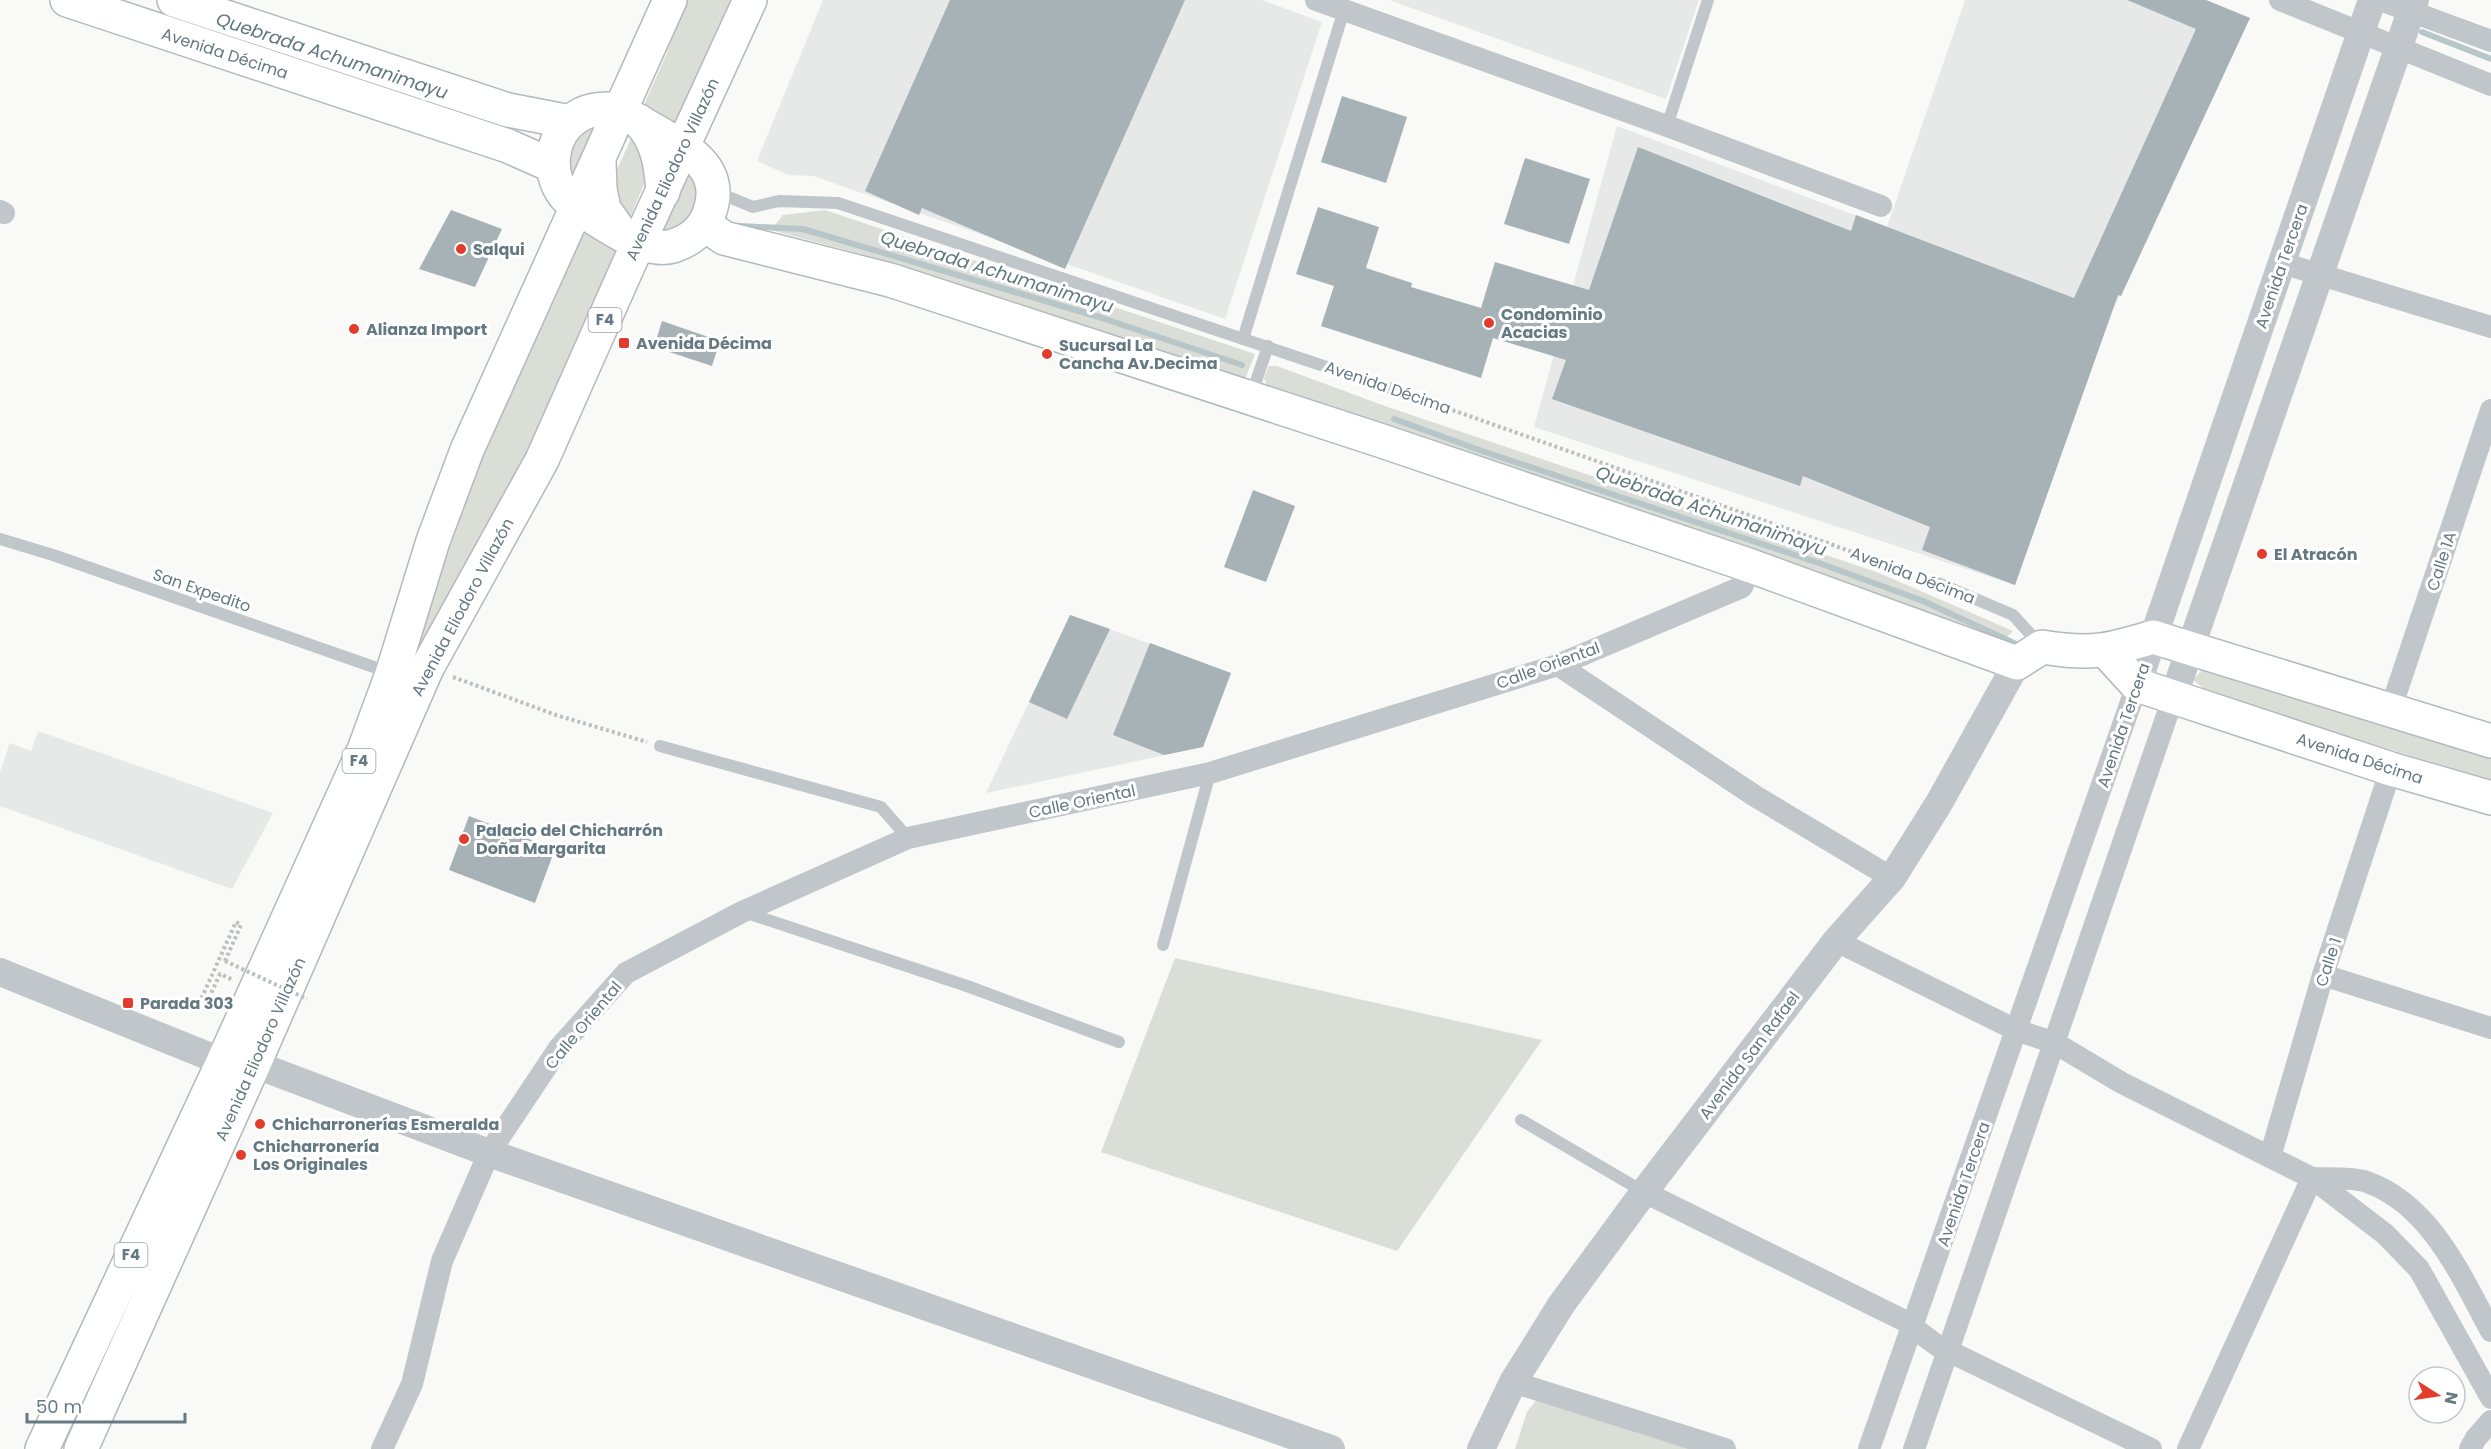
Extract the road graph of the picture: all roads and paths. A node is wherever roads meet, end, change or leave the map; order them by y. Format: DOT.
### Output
graph roads {
  1 [pos="67,0"];
  2 [pos="174,0"];
  3 [pos="670,0"];
  4 [pos="750,0"];
  5 [pos="1316,0"];
  6 [pos="1708,0"];
  7 [pos="2280,0"];
  8 [pos="2372,0"];
  9 [pos="2380,0"];
  10 [pos="2413,6"];
  11 [pos="1344,10"];
  12 [pos="2361,31"];
  13 [pos="2491,40"];
  14 [pos="2399,47"];
  15 [pos="2491,85"];
  16 [pos="630,116"];
  17 [pos="570,122"];
  18 [pos="1667,126"];
  19 [pos="683,147"];
  20 [pos="599,160"];
  21 [pos="553,166"];
  22 [pos="713,190"];
  23 [pos="663,192"];
  24 [pos="1881,206"];
  25 [pos="578,207"];
  26 [pos="704,224"];
  27 [pos="630,238"];
  28 [pos="2282,263"];
  29 [pos="2319,276"];
  30 [pos="2491,327"];
  31 [pos="1243,339"];
  32 [pos="1268,346"];
  33 [pos="1398,391"];
  34 [pos="1250,398"];
  35 [pos="2491,410"];
  36 [pos="0,539"];
  37 [pos="1751,566"];
  38 [pos="1938,583"];
  39 [pos="2153,637"];
  40 [pos="2190,649"];
  41 [pos="2106,651"];
  42 [pos="2030,655"];
  43 [pos="1558,665"];
  44 [pos="427,669"];
  45 [pos="392,674"];
  46 [pos="2137,685"];
  47 [pos="2173,698"];
  48 [pos="2391,711"];
  49 [pos="2491,741"];
  50 [pos="660,746"];
  51 [pos="2391,769"];
  52 [pos="1210,773"];
  53 [pos="2491,798"];
  54 [pos="908,838"];
  55 [pos="1892,878"];
  56 [pos="742,912"];
  57 [pos="1836,941"];
  58 [pos="1164,945"];
  59 [pos="0,972"];
  60 [pos="220,974"];
  61 [pos="2323,975"];
  62 [pos="307,999"];
  63 [pos="2491,1029"];
  64 [pos="2016,1030"];
  65 [pos="1119,1042"];
  66 [pos="2055,1043"];
  67 [pos="239,1063"];
  68 [pos="1521,1120"];
  69 [pos="489,1153"];
  70 [pos="2270,1157"];
  71 [pos="2312,1178"];
  72 [pos="1644,1192"];
  73 [pos="1912,1328"];
  74 [pos="2491,1331"];
  75 [pos="1947,1350"];
  76 [pos="1513,1382"];
  77 [pos="2491,1398"];
  78 [pos="2491,1421"];
  79 [pos="42,1449"];
  80 [pos="81,1449"];
  81 [pos="382,1449"];
  82 [pos="1330,1449"];
  83 [pos="1481,1449"];
  84 [pos="1725,1449"];
  85 [pos="1869,1449"];
  86 [pos="1914,1449"];
  87 [pos="2151,1449"];
  88 [pos="2188,1449"];
  89 [pos="2470,1449"];
  1 -- 21 [label="main road, Avenida Décima"];
  2 -- 17 [label="main road, Avenida Décima"];
  3 -- 16 [label="main road, Avenida Eliodoro Villazón / F4"];
  4 -- 19 [label="main road, Avenida Eliodoro Villazón / F4"];
  5 -- 11 [label="street"];
  6 -- 18 [label="lane"];
  7 -- 12 [label="street"];
  8 -- 12 [label="street, Avenida Tercera"];
  9 -- 10 [label="street"];
  10 -- 13 [label="street"];
  10 -- 14 [label="street"];
  11 -- 18 [label="street"];
  11 -- 31 [label="lane"];
  12 -- 14 [label="street"];
  12 -- 28 [label="street, Avenida Tercera"];
  14 -- 15 [label="street"];
  14 -- 29 [label="street"];
  16 -- 17 [label="main road"];
  16 -- 19 [label="main road"];
  16 -- 20 [label="main road, Avenida Eliodoro Villazón / F4"];
  16 -- 23 [label="main road"];
  17 -- 21 [label="main road"];
  18 -- 24 [label="street"];
  19 -- 22 [label="main road"];
  19 -- 23 [label="main road, Avenida Eliodoro Villazón / F4"];
  20 -- 25 [label="main road, Avenida Eliodoro Villazón / F4"];
  20 -- 27 [label="main road"];
  21 -- 25 [label="main road"];
  22 -- 26 [label="main road"];
  22 -- 31 [label="lane, Avenida Décima"];
  23 -- 27 [label="main road, Avenida Eliodoro Villazón / F4"];
  25 -- 27 [label="main road"];
  25 -- 45 [label="main road, Avenida Eliodoro Villazón / F4"];
  26 -- 27 [label="main road"];
  26 -- 34 [label="main road"];
  27 -- 44 [label="main road, Avenida Eliodoro Villazón / F4"];
  28 -- 29 [label="street"];
  28 -- 39 [label="street, Avenida Tercera"];
  29 -- 30 [label="street"];
  29 -- 40 [label="street"];
  31 -- 32 [label="lane, Avenida Décima"];
  32 -- 33 [label="lane, Avenida Décima"];
  32 -- 34 [label="lane"];
  33 -- 38 [label="path, Avenida Décima"];
  34 -- 37 [label="main road"];
  35 -- 48 [label="street, Calle 1A"];
  36 -- 45 [label="lane, San Expedito"];
  37 -- 42 [label="main road"];
  37 -- 43 [label="street, Calle Oriental"];
  38 -- 42 [label="lane, Avenida Décima"];
  39 -- 40 [label="main road"];
  39 -- 41 [label="main road"];
  39 -- 46 [label="street, Avenida Tercera"];
  40 -- 47 [label="street"];
  40 -- 48 [label="main road"];
  41 -- 42 [label="main road"];
  41 -- 46 [label="main road, Avenida Décima"];
  42 -- 55 [label="street, Avenida San Rafael"];
  43 -- 52 [label="street, Calle Oriental"];
  43 -- 55 [label="street"];
  44 -- 50 [label="path"];
  44 -- 67 [label="main road, Avenida Eliodoro Villazón / F4"];
  45 -- 67 [label="main road, Avenida Eliodoro Villazón / F4"];
  46 -- 47 [label="main road, Avenida Décima"];
  46 -- 64 [label="street, Avenida Tercera"];
  47 -- 51 [label="main road, Avenida Décima"];
  47 -- 66 [label="street"];
  48 -- 49 [label="main road"];
  50 -- 54 [label="lane"];
  51 -- 53 [label="main road, Avenida Décima"];
  51 -- 61 [label="street, Calle 1"];
  52 -- 54 [label="street, Calle Oriental"];
  52 -- 58 [label="lane"];
  54 -- 56 [label="street, Calle Oriental"];
  55 -- 57 [label="street, Avenida San Rafael"];
  56 -- 65 [label="lane"];
  56 -- 69 [label="street, Calle Oriental"];
  57 -- 64 [label="street"];
  57 -- 72 [label="street, Avenida San Rafael"];
  59 -- 67 [label="street"];
  60 -- 62 [label="path, bridge"];
  61 -- 63 [label="street"];
  61 -- 70 [label="street, Calle 1"];
  64 -- 66 [label="street"];
  64 -- 73 [label="street, Avenida Tercera"];
  66 -- 70 [label="street"];
  66 -- 75 [label="street"];
  67 -- 69 [label="street"];
  67 -- 79 [label="main road, Avenida Eliodoro Villazón / F4"];
  67 -- 80 [label="main road, Avenida Eliodoro Villazón / F4"];
  68 -- 72 [label="lane"];
  69 -- 81 [label="street, Calle Oriental"];
  69 -- 82 [label="street"];
  70 -- 71 [label="street"];
  71 -- 74 [label="street"];
  71 -- 77 [label="street"];
  71 -- 88 [label="street"];
  72 -- 73 [label="street"];
  72 -- 76 [label="street, Avenida San Rafael"];
  73 -- 75 [label="street"];
  73 -- 85 [label="street, Avenida Tercera"];
  75 -- 86 [label="street"];
  75 -- 87 [label="street"];
  76 -- 83 [label="street, Avenida San Rafael"];
  76 -- 84 [label="street"];
  78 -- 89 [label="street"];
}
